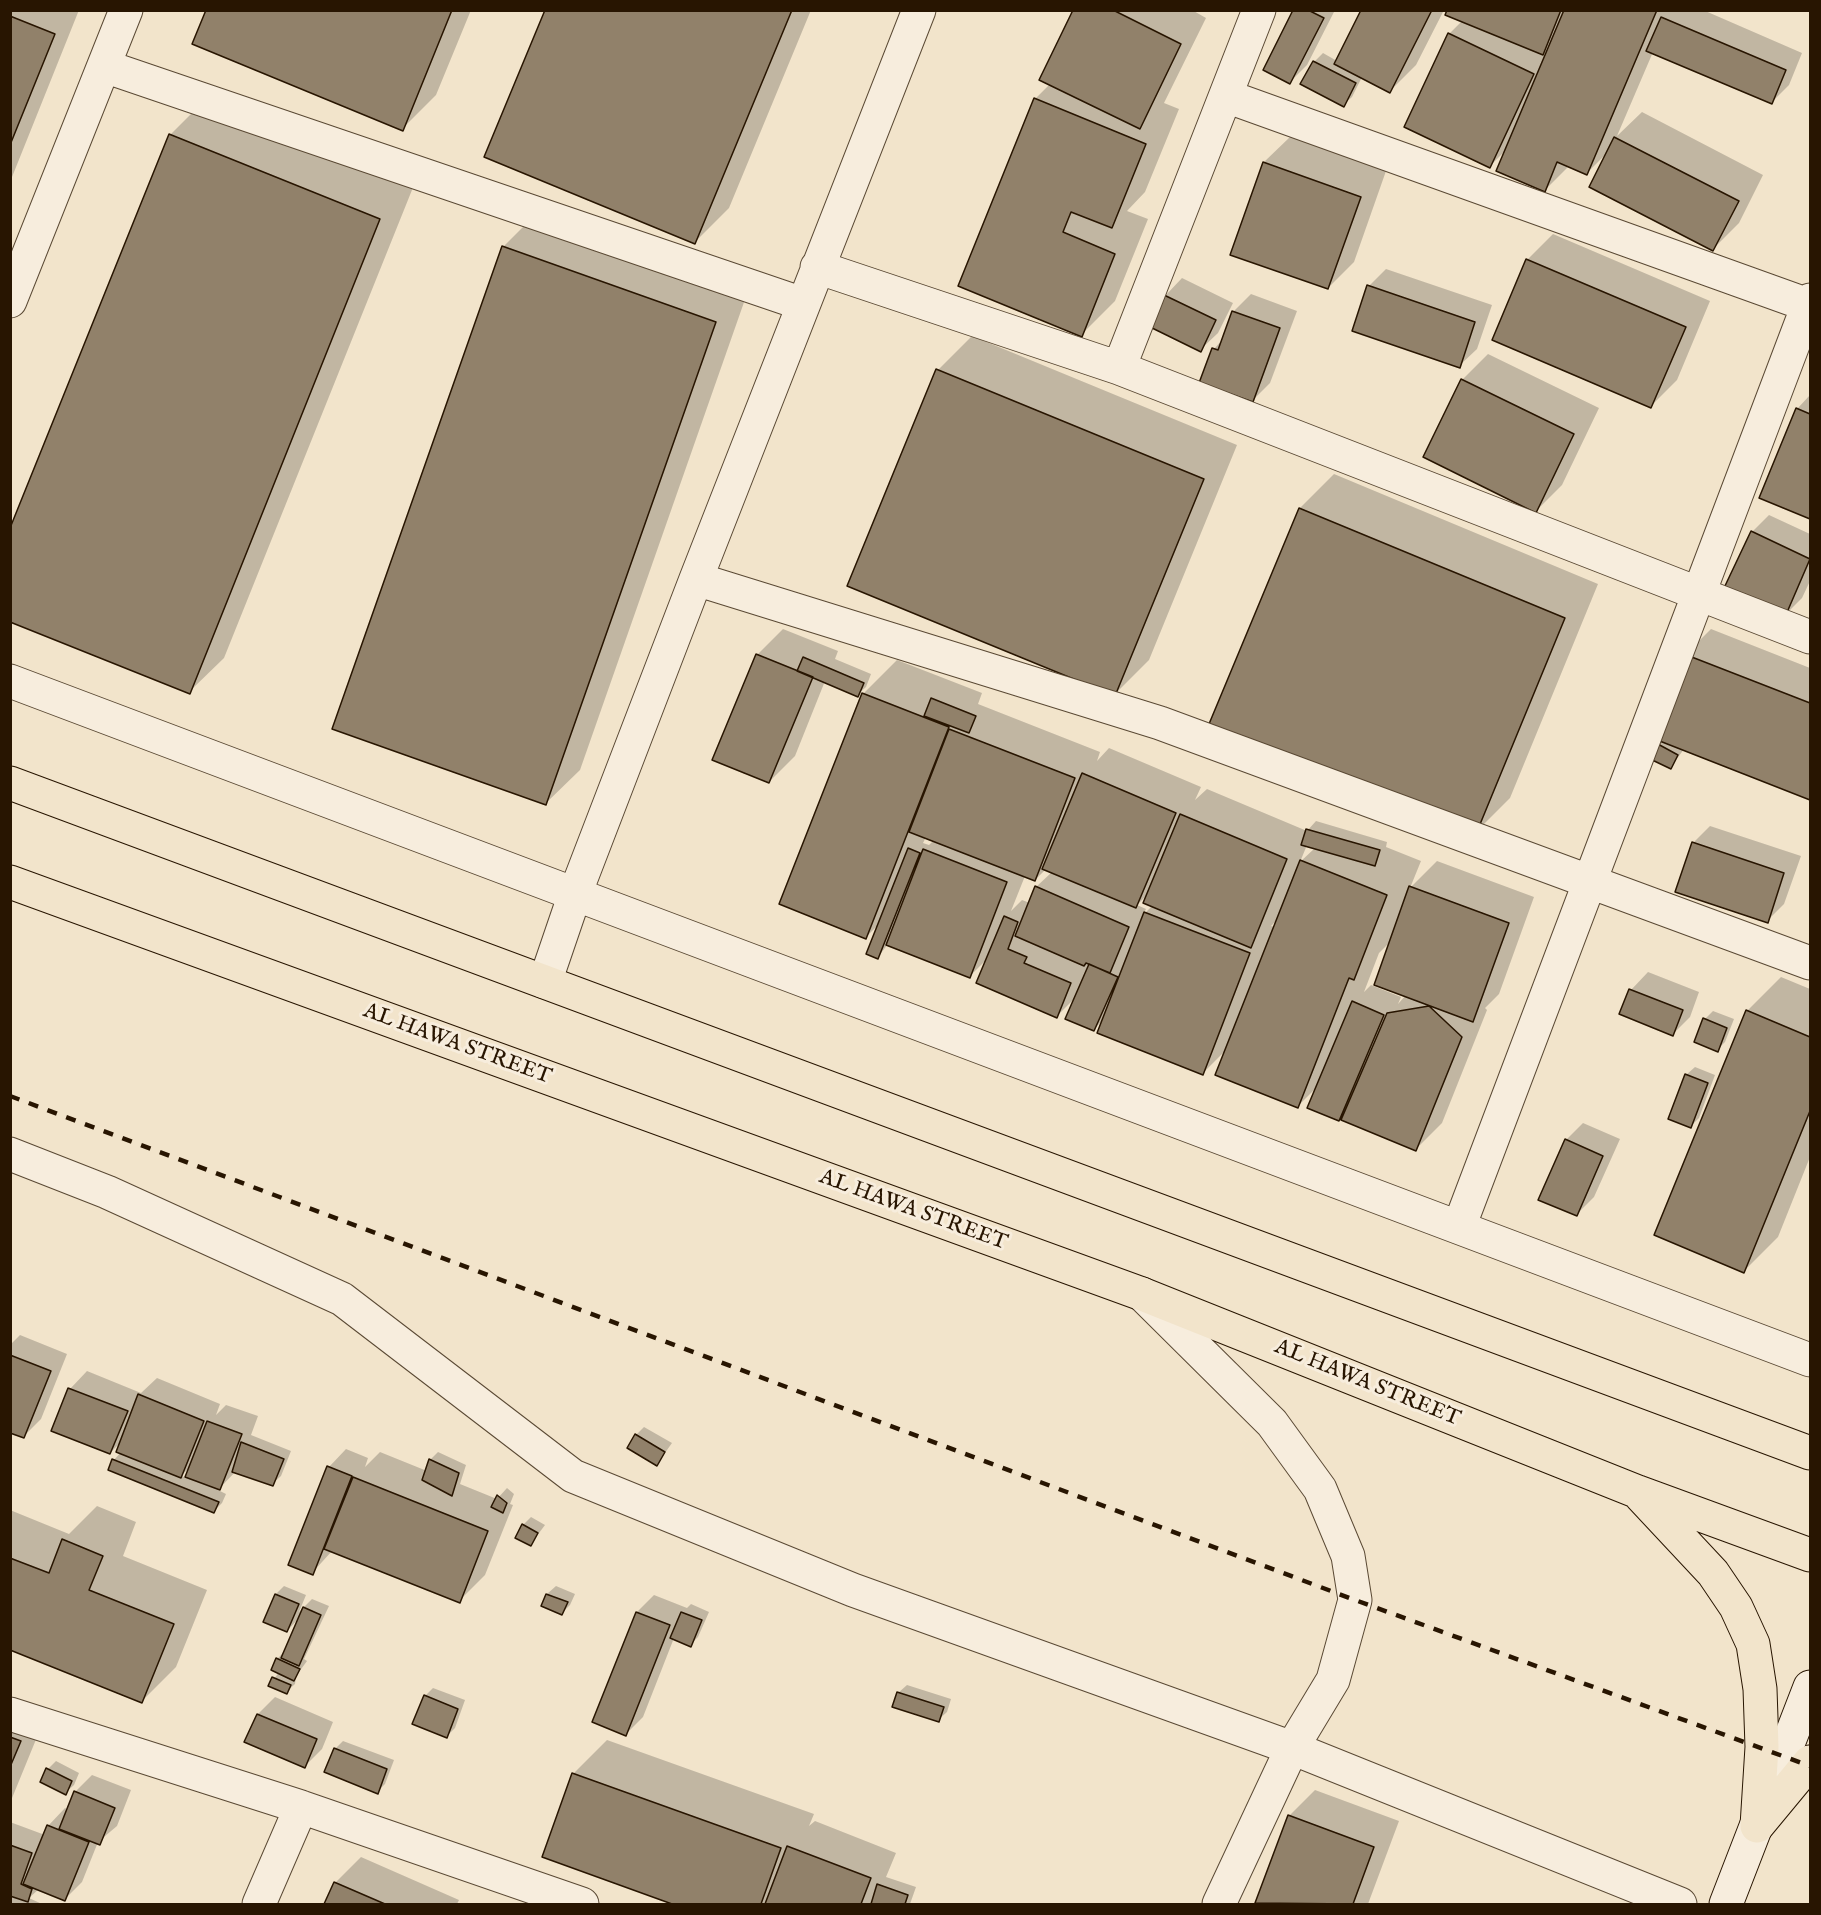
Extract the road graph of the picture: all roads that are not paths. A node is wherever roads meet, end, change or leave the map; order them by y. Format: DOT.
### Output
graph roads {
  1 [pos="919,10"];
  2 [pos="1259,10"];
  3 [pos="117,13"];
  4 [pos="104,66"];
  5 [pos="1226,96"];
  6 [pos="817,267"];
  7 [pos="10,301"];
  8 [pos="1809,303"];
  9 [pos="803,304"];
  10 [pos="1119,368"];
  11 [pos="696,579"];
  12 [pos="1698,593"];
  13 [pos="1810,637"];
  14 [pos="10,681"];
  15 [pos="10,783"];
  16 [pos="1589,879"];
  17 [pos="10,882"];
  18 [pos="575,894"];
  19 [pos="1810,963"];
  20 [pos="544,982"];
  21 [pos="10,1154"];
  22 [pos="1459,1227"];
  23 [pos="1142,1294"];
  24 [pos="1810,1360"];
  25 [pos="1810,1453"];
  26 [pos="1638,1492"];
  27 [pos="1810,1556"];
  28 [pos="1810,1687"];
  29 [pos="10,1714"];
  30 [pos="1292,1748"];
  31 [pos="1810,1762"];
  32 [pos="301,1807"];
  33 [pos="1758,1826"];
  34 [pos="259,1905"];
  35 [pos="582,1905"];
  36 [pos="1219,1905"];
  37 [pos="1680,1905"];
  38 [pos="1726,1905"];
  1 -- 6 [label="street"];
  2 -- 5 [label="street"];
  3 -- 4 [label="street"];
  4 -- 7 [label="street"];
  4 -- 9 [label="street"];
  5 -- 8 [label="street"];
  5 -- 10 [label="street"];
  6 -- 9 [label="street"];
  6 -- 10 [label="street"];
  8 -- 12 [label="street"];
  9 -- 11 [label="street"];
  10 -- 12 [label="street"];
  11 -- 16 [label="street"];
  11 -- 18 [label="street"];
  12 -- 13 [label="street"];
  12 -- 16 [label="street"];
  14 -- 18 [label="street"];
  15 -- 20 [label="highway"];
  16 -- 19 [label="street"];
  16 -- 22 [label="street"];
  17 -- 23 [label="highway, AL HAWA STREET"];
  18 -- 20 [label="street"];
  18 -- 22 [label="street"];
  20 -- 25 [label="highway"];
  21 -- 30 [label="street"];
  22 -- 24 [label="street"];
  23 -- 26 [label="highway, AL HAWA STREET"];
  23 -- 30 [label="street"];
  26 -- 27 [label="highway, AL HAWA STREET"];
  26 -- 33 [label="highway"];
  28 -- 33 [label="street"];
  29 -- 32 [label="street"];
  30 -- 36 [label="street"];
  30 -- 37 [label="street"];
  31 -- 33 [label="highway"];
  32 -- 34 [label="street"];
  32 -- 35 [label="street"];
  33 -- 38 [label="street"];
}
